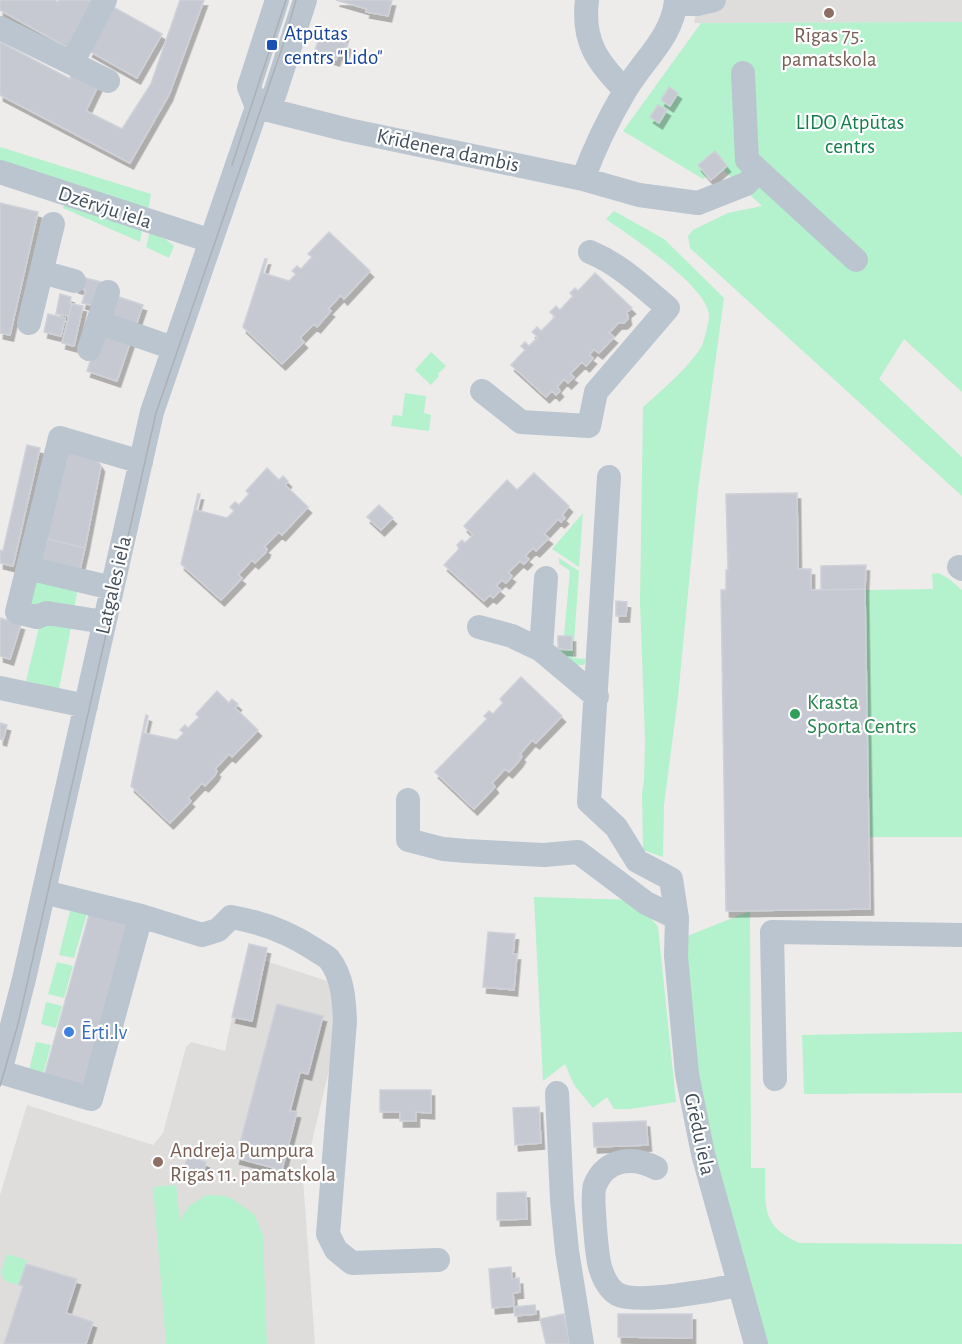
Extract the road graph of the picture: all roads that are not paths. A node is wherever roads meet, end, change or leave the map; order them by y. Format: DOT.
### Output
graph roads {
  1 [pos="105,0"];
  2 [pos="277,0"];
  3 [pos="304,0"];
  4 [pos="587,0"];
  5 [pos="714,0"];
  6 [pos="676,2"];
  7 [pos="0,27"];
  8 [pos="72,63"];
  9 [pos="743,73"];
  10 [pos="108,81"];
  11 [pos="625,90"];
  12 [pos="257,107"];
  13 [pos="753,166"];
  14 [pos="0,172"];
  15 [pos="584,179"];
  16 [pos="53,224"];
  17 [pos="211,241"];
  18 [pos="590,252"];
  19 [pos="856,260"];
  20 [pos="42,272"];
  21 [pos="74,281"];
  22 [pos="108,292"];
  23 [pos="98,322"];
  24 [pos="29,323"];
  25 [pos="173,348"];
  26 [pos="89,349"];
  27 [pos="483,391"];
  28 [pos="141,462"];
  29 [pos="609,477"];
  30 [pos="28,568"];
  31 [pos="546,578"];
  32 [pos="112,588"];
  33 [pos="104,622"];
  34 [pos="479,627"];
  35 [pos="541,650"];
  36 [pos="0,688"];
  37 [pos="597,697"];
  38 [pos="86,706"];
  39 [pos="408,800"];
  40 [pos="44,892"];
  41 [pos="141,916"];
  42 [pos="677,918"];
  43 [pos="962,935"];
  44 [pos="0,1072"];
  45 [pos="775,1079"];
  46 [pos="557,1093"];
  47 [pos="656,1168"];
  48 [pos="438,1260"];
  49 [pos="738,1285"];
  50 [pos="582,1344"];
  51 [pos="756,1344"];
  1 -- 8 [label="street"];
  2 -- 12 [label="street, Latgales iela"];
  3 -- 12 [label="street, Latgales iela"];
  4 -- 11 [label="street"];
  5 -- 6 [label="street"];
  6 -- 11 [label="street"];
  7 -- 8 [label="street"];
  8 -- 10 [label="street"];
  9 -- 13 [label="street"];
  11 -- 15 [label="street"];
  12 -- 15 [label="street, Krīdenera dambis"];
  12 -- 17 [label="street, Latgales iela"];
  13 -- 15 [label="street, Krīdenera dambis"];
  13 -- 19 [label="street"];
  14 -- 17 [label="street, Dzērvju iela"];
  16 -- 20 [label="street"];
  17 -- 25 [label="street, Latgales iela"];
  18 -- 27 [label="street"];
  20 -- 21 [label="street"];
  20 -- 24 [label="street"];
  22 -- 23 [label="street"];
  23 -- 25 [label="street"];
  23 -- 26 [label="street"];
  25 -- 28 [label="street, Latgales iela"];
  28 -- 30 [label="street"];
  28 -- 32 [label="street, Latgales iela"];
  29 -- 37 [label="street"];
  30 -- 32 [label="street"];
  30 -- 33 [label="street"];
  31 -- 35 [label="street"];
  32 -- 33 [label="street, Latgales iela"];
  33 -- 38 [label="street, Latgales iela"];
  34 -- 35 [label="street"];
  35 -- 37 [label="street"];
  36 -- 38 [label="street"];
  37 -- 42 [label="street, Grēdu iela"];
  38 -- 40 [label="street, Latgales iela"];
  39 -- 42 [label="street"];
  40 -- 41 [label="street"];
  40 -- 44 [label="street, Latgales iela"];
  41 -- 44 [label="street"];
  41 -- 48 [label="street"];
  42 -- 49 [label="street, Grēdu iela"];
  43 -- 45 [label="street"];
  46 -- 50 [label="street"];
  47 -- 49 [label="street"];
  49 -- 51 [label="street, Grēdu iela"];
}
